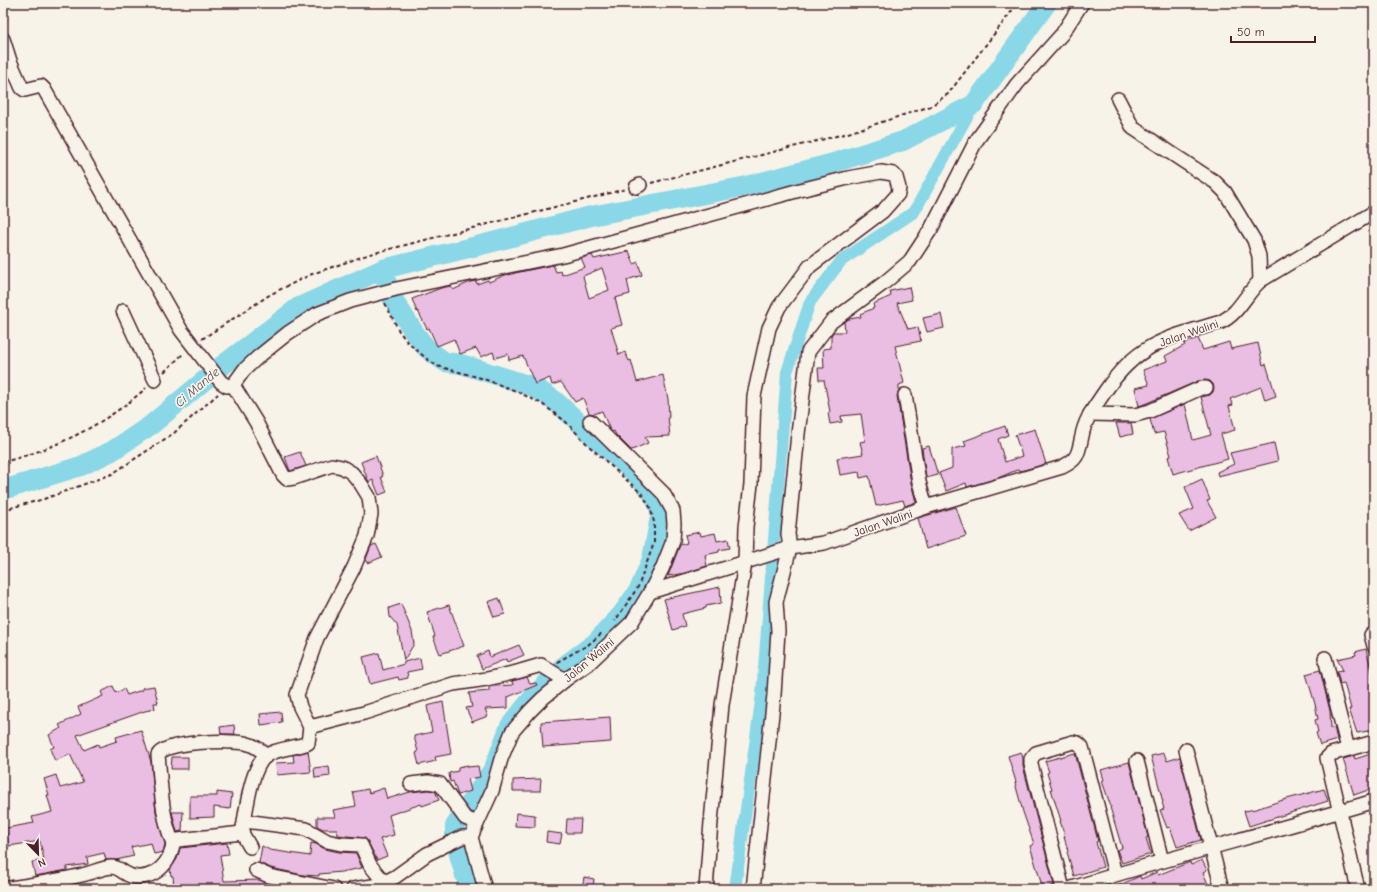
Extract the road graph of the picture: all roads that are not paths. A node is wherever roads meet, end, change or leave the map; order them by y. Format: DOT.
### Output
graph roads {
  1 [pos="1082,3"];
  2 [pos="3,39"];
  3 [pos="1118,99"];
  4 [pos="1374,212"];
  5 [pos="1260,281"];
  6 [pos="123,311"];
  7 [pos="155,380"];
  8 [pos="227,384"];
  9 [pos="1206,388"];
  10 [pos="905,395"];
  11 [pos="1090,414"];
  12 [pos="590,421"];
  13 [pos="926,507"];
  14 [pos="789,549"];
  15 [pos="748,562"];
  16 [pos="650,592"];
  17 [pos="1325,658"];
  18 [pos="563,678"];
  19 [pos="310,727"];
  20 [pos="1374,742"];
  21 [pos="1348,749"];
  22 [pos="1186,750"];
  23 [pos="267,756"];
  24 [pos="1137,761"];
  25 [pos="411,784"];
  26 [pos="1374,801"];
  27 [pos="1340,812"];
  28 [pos="476,823"];
  29 [pos="244,827"];
  30 [pos="462,838"];
  31 [pos="173,843"];
  32 [pos="250,847"];
  33 [pos="1210,848"];
  34 [pos="1162,861"];
  35 [pos="256,870"];
  36 [pos="1115,874"];
  37 [pos="384,882"];
  38 [pos="3,889"];
  39 [pos="334,889"];
  40 [pos="353,889"];
  41 [pos="485,889"];
  42 [pos="706,889"];
  43 [pos="753,889"];
  44 [pos="1063,889"];
  45 [pos="1069,889"];
  46 [pos="1222,889"];
  47 [pos="1358,889"];
  1 -- 14 [label="street"];
  2 -- 8 [label="street"];
  3 -- 5 [label="street"];
  4 -- 5 [label="street, Jalan Walini"];
  5 -- 11 [label="street, Jalan Walini"];
  6 -- 7 [label="street"];
  8 -- 15 [label="street"];
  8 -- 19 [label="street"];
  9 -- 11 [label="street"];
  10 -- 13 [label="street"];
  11 -- 13 [label="street, Jalan Walini"];
  12 -- 16 [label="street"];
  13 -- 14 [label="street, Jalan Walini"];
  14 -- 15 [label="street, Jalan Walini"];
  14 -- 43 [label="street"];
  15 -- 16 [label="street, Jalan Walini"];
  15 -- 42 [label="street"];
  16 -- 18 [label="street, Jalan Walini"];
  17 -- 21 [label="street"];
  18 -- 19 [label="street"];
  18 -- 28 [label="street, Jalan Walini"];
  19 -- 23 [label="street"];
  20 -- 21 [label="street"];
  21 -- 27 [label="street"];
  22 -- 33 [label="street"];
  23 -- 29 [label="street"];
  23 -- 31 [label="street"];
  24 -- 34 [label="street"];
  25 -- 28 [label="street"];
  26 -- 27 [label="street"];
  27 -- 33 [label="street"];
  27 -- 47 [label="street"];
  28 -- 30 [label="street, Jalan Walini"];
  29 -- 31 [label="street"];
  29 -- 32 [label="street"];
  29 -- 37 [label="street"];
  30 -- 37 [label="street"];
  30 -- 41 [label="street"];
  31 -- 38 [label="street"];
  33 -- 34 [label="street"];
  33 -- 46 [label="street"];
  34 -- 36 [label="street"];
  35 -- 39 [label="street"];
  36 -- 44 [label="street"];
  36 -- 45 [label="street"];
  37 -- 40 [label="street"];
}
